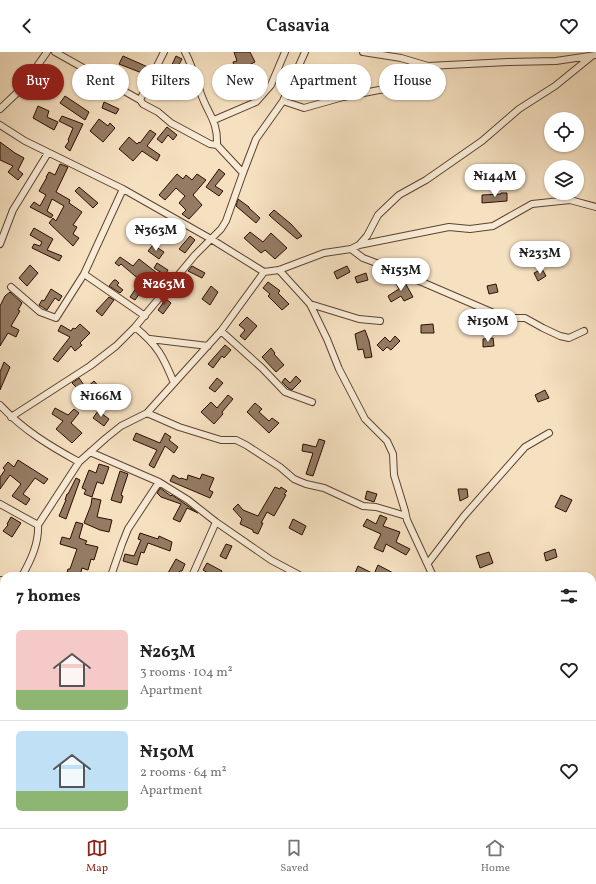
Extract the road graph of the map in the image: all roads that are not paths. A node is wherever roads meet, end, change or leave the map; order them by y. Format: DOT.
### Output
graph roads {
  1 [pos="47,52"];
  2 [pos="55,52"];
  3 [pos="164,52"];
  4 [pos="185,52"];
  5 [pos="285,52"];
  6 [pos="305,52"];
  7 [pos="363,52"];
  8 [pos="594,55"];
  9 [pos="158,64"];
  10 [pos="421,64"];
  11 [pos="446,65"];
  12 [pos="379,90"];
  13 [pos="137,98"];
  14 [pos="140,100"];
  15 [pos="283,101"];
  16 [pos="0,109"];
  17 [pos="214,120"];
  18 [pos="0,125"];
  19 [pos="217,145"];
  20 [pos="48,152"];
  21 [pos="243,173"];
  22 [pos="123,189"];
  23 [pos="596,207"];
  24 [pos="211,240"];
  25 [pos="0,244"];
  26 [pos="359,246"];
  27 [pos="351,249"];
  28 [pos="279,270"];
  29 [pos="264,272"];
  30 [pos="84,274"];
  31 [pos="11,287"];
  32 [pos="310,304"];
  33 [pos="145,316"];
  34 [pos="380,321"];
  35 [pos="135,327"];
  36 [pos="221,331"];
  37 [pos="584,331"];
  38 [pos="150,340"];
  39 [pos="208,346"];
  40 [pos="174,383"];
  41 [pos="312,402"];
  42 [pos="0,405"];
  43 [pos="147,413"];
  44 [pos="11,417"];
  45 [pos="549,433"];
  46 [pos="90,452"];
  47 [pos="79,462"];
  48 [pos="159,482"];
  49 [pos="0,504"];
  50 [pos="406,516"];
  51 [pos="216,522"];
  52 [pos="38,525"];
  53 [pos="428,562"];
  54 [pos="24,572"];
  55 [pos="113,572"];
  56 [pos="194,572"];
  57 [pos="294,572"];
  58 [pos="431,572"];
  1 -- 16 [label="street"];
  2 -- 13 [label="street"];
  3 -- 9 [label="street"];
  4 -- 17 [label="street"];
  5 -- 17 [label="street"];
  6 -- 15 [label="street"];
  7 -- 10 [label="street"];
  8 -- 11 [label="street"];
  8 -- 26 [label="street"];
  12 -- 15 [label="street"];
  14 -- 19 [label="street"];
  15 -- 21 [label="street"];
  17 -- 19 [label="street"];
  18 -- 20 [label="street"];
  19 -- 21 [label="street"];
  20 -- 22 [label="street"];
  20 -- 25 [label="street"];
  21 -- 24 [label="street"];
  22 -- 24 [label="street"];
  22 -- 30 [label="street"];
  23 -- 26 [label="street"];
  24 -- 29 [label="street"];
  24 -- 33 [label="street"];
  26 -- 27 [label="street"];
  27 -- 28 [label="street"];
  27 -- 37 [label="street"];
  28 -- 29 [label="street"];
  28 -- 32 [label="street"];
  29 -- 36 [label="street"];
  30 -- 31 [label="street"];
  30 -- 33 [label="street"];
  32 -- 34 [label="street"];
  32 -- 50 [label="street"];
  33 -- 35 [label="street"];
  35 -- 38 [label="street"];
  35 -- 44 [label="street"];
  36 -- 39 [label="street"];
  36 -- 41 [label="street"];
  38 -- 39 [label="street"];
  38 -- 40 [label="street"];
  39 -- 40 [label="street"];
  40 -- 43 [label="street"];
  42 -- 44 [label="street"];
  43 -- 46 [label="street"];
  43 -- 50 [label="street"];
  44 -- 47 [label="street"];
  45 -- 53 [label="street"];
  46 -- 47 [label="street"];
  46 -- 48 [label="street"];
  47 -- 52 [label="street"];
  48 -- 51 [label="street"];
  48 -- 55 [label="street"];
  49 -- 52 [label="street"];
  50 -- 53 [label="street"];
  51 -- 56 [label="street"];
  51 -- 57 [label="street"];
  52 -- 54 [label="street"];
  53 -- 58 [label="street"];
}
